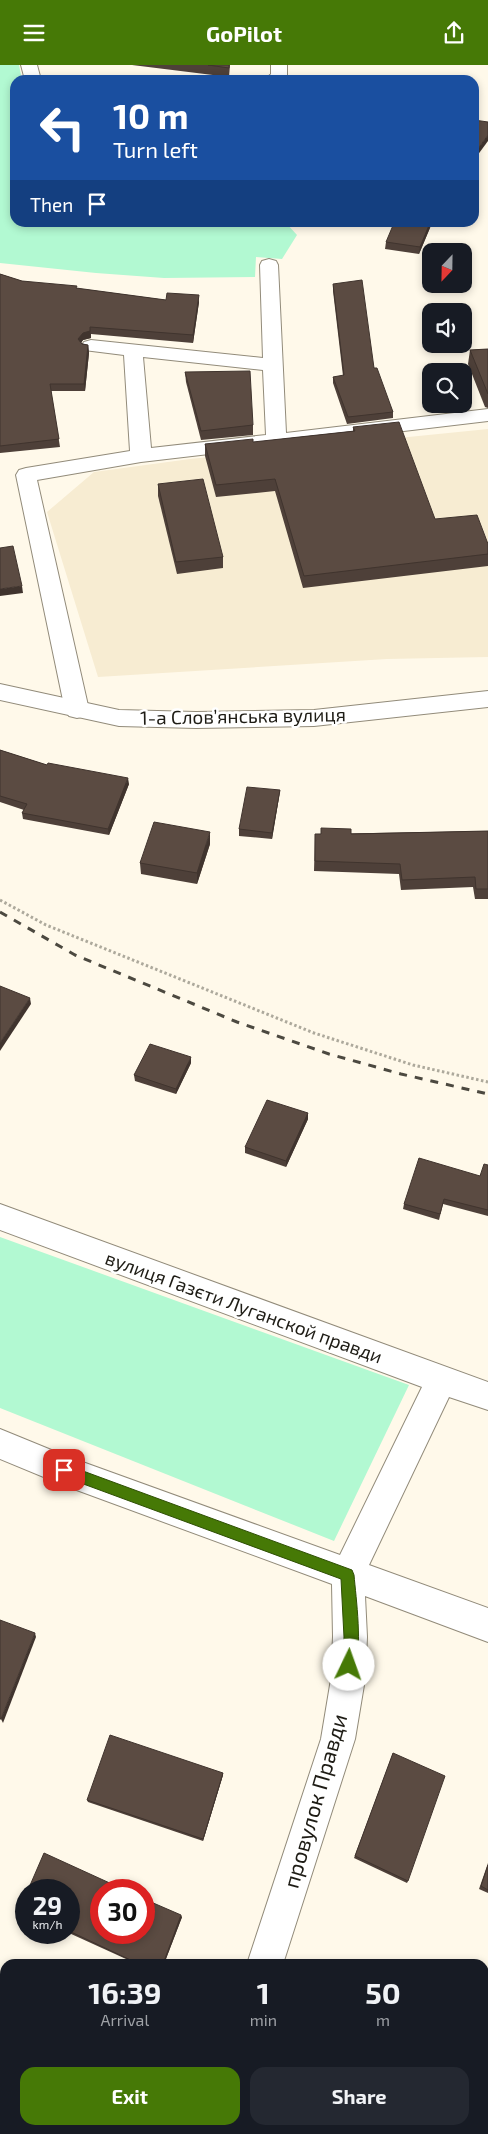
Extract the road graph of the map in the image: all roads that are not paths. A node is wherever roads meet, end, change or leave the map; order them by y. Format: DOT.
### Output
graph roads {
  1 [pos="269,265"];
  2 [pos="91,346"];
  3 [pos="133,351"];
  4 [pos="272,365"];
  5 [pos="488,415"];
  6 [pos="276,440"];
  7 [pos="141,456"];
  8 [pos="0,692"];
  9 [pos="488,699"];
  10 [pos="77,710"];
  11 [pos="0,1217"];
  12 [pos="441,1380"];
  13 [pos="488,1396"];
  14 [pos="0,1444"];
  15 [pos="348,1575"];
  16 [pos="488,1625"];
  17 [pos="267,1959"];
  1 -- 4 [label="street"];
  2 -- 3 [label="street"];
  3 -- 4 [label="street"];
  3 -- 7 [label="street"];
  4 -- 6 [label="street"];
  5 -- 6 [label="street"];
  6 -- 7 [label="street"];
  7 -- 10 [label="street"];
  8 -- 10 [label="street, 1-а Слов’янська вулиця"];
  9 -- 10 [label="street, 1-а Слов’янська вулиця"];
  11 -- 12 [label="street, вулиця Газєти Луганской правди"];
  12 -- 13 [label="street, вулиця Газєти Луганской правди"];
  12 -- 15 [label="street"];
  14 -- 15 [label="street"];
  15 -- 16 [label="street"];
  15 -- 17 [label="street, провулок Правди"];
}
